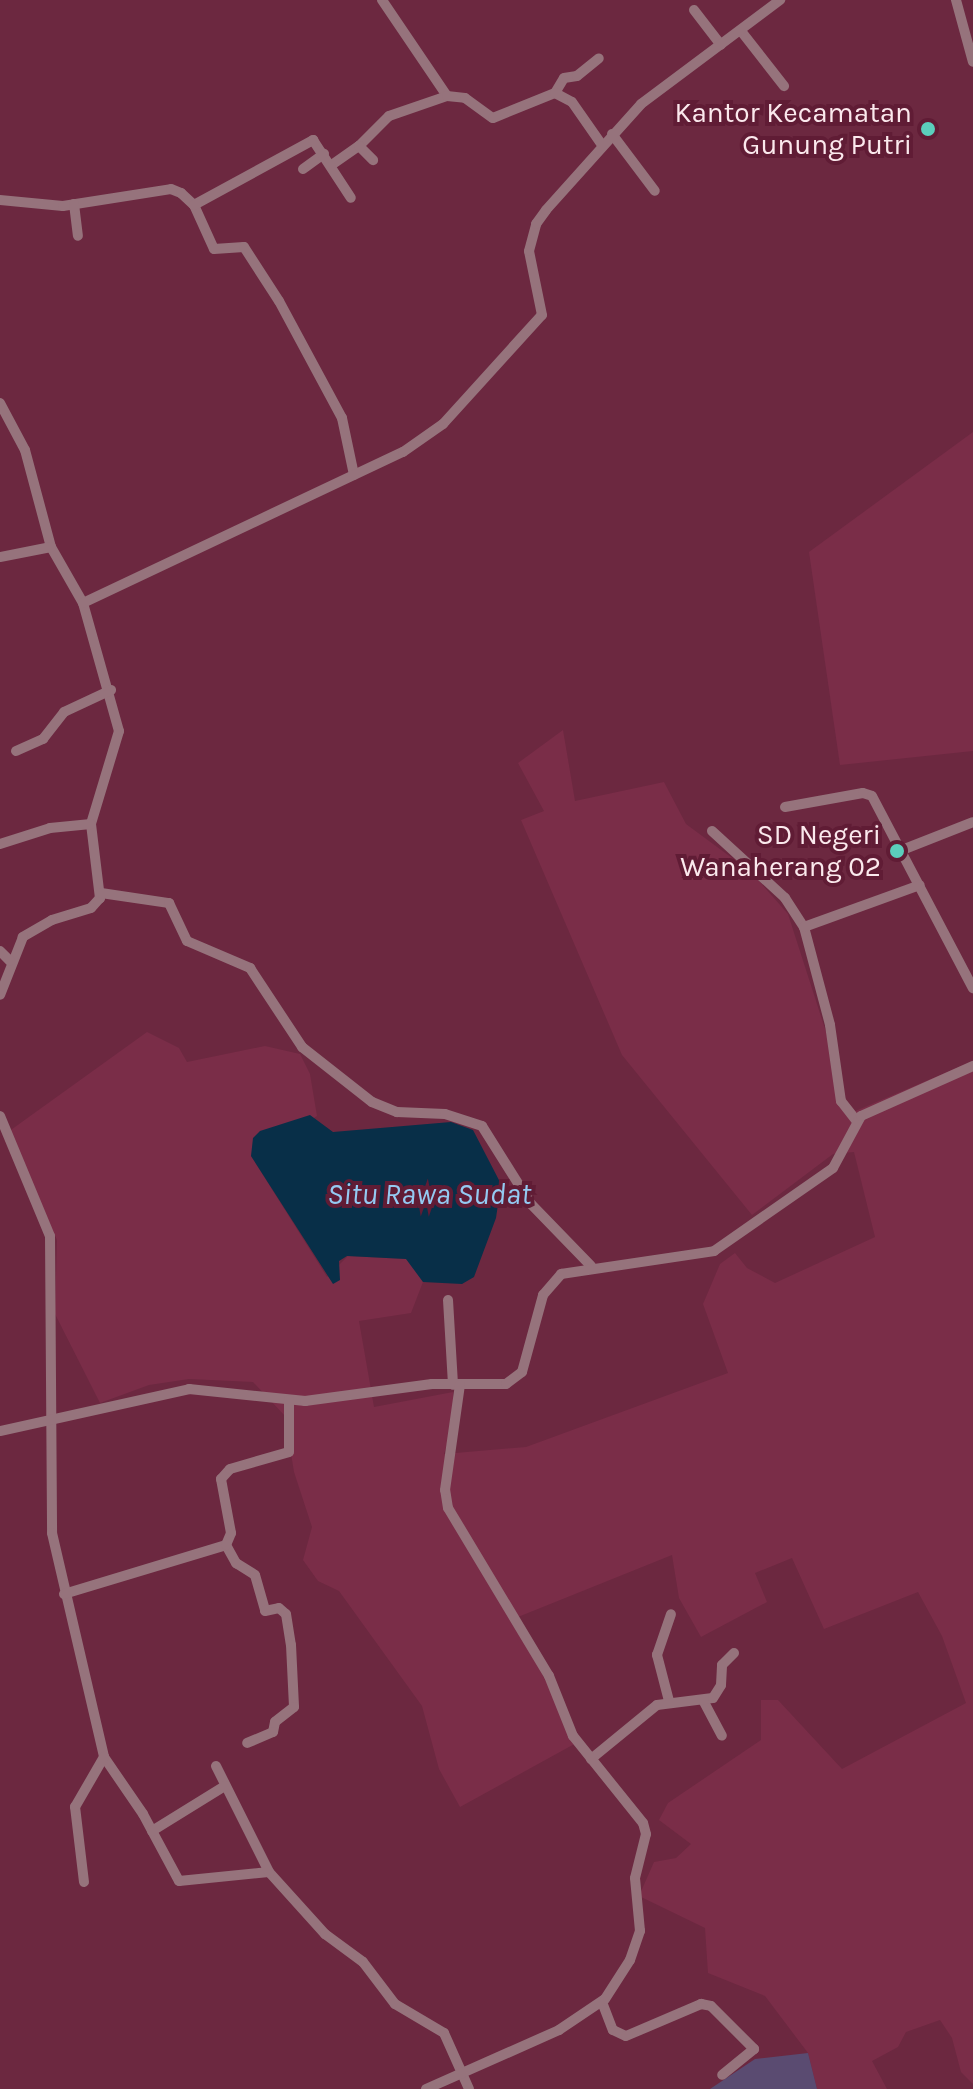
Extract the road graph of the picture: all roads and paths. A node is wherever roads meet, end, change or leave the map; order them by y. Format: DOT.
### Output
graph roads {
  1 [pos="382,0"];
  2 [pos="780,0"];
  3 [pos="956,0"];
  4 [pos="694,10"];
  5 [pos="741,31"];
  6 [pos="721,45"];
  7 [pos="599,58"];
  8 [pos="973,62"];
  9 [pos="784,86"];
  10 [pos="555,93"];
  11 [pos="447,96"];
  12 [pos="612,134"];
  13 [pos="602,145"];
  14 [pos="359,146"];
  15 [pos="324,154"];
  16 [pos="373,160"];
  17 [pos="333,164"];
  18 [pos="303,169"];
  19 [pos="655,191"];
  20 [pos="351,198"];
  21 [pos="0,200"];
  22 [pos="74,204"];
  23 [pos="194,205"];
  24 [pos="78,236"];
  25 [pos="0,403"];
  26 [pos="354,475"];
  27 [pos="51,547"];
  28 [pos="0,557"];
  29 [pos="83,603"];
  30 [pos="111,690"];
  31 [pos="16,751"];
  32 [pos="785,807"];
  33 [pos="973,822"];
  34 [pos="91,824"];
  35 [pos="712,831"];
  36 [pos="0,844"];
  37 [pos="902,850"];
  38 [pos="920,885"];
  39 [pos="101,893"];
  40 [pos="804,927"];
  41 [pos="0,951"];
  42 [pos="10,961"];
  43 [pos="973,988"];
  44 [pos="0,995"];
  45 [pos="973,1066"];
  46 [pos="0,1116"];
  47 [pos="856,1120"];
  48 [pos="591,1266"];
  49 [pos="448,1300"];
  50 [pos="457,1385"];
  51 [pos="289,1400"];
  52 [pos="51,1422"];
  53 [pos="0,1431"];
  54 [pos="226,1545"];
  55 [pos="64,1594"];
  56 [pos="671,1614"];
  57 [pos="734,1653"];
  58 [pos="669,1701"];
  59 [pos="704,1702"];
  60 [pos="722,1736"];
  61 [pos="247,1743"];
  62 [pos="104,1757"];
  63 [pos="591,1759"];
  64 [pos="216,1766"];
  65 [pos="225,1786"];
  66 [pos="152,1831"];
  67 [pos="269,1872"];
  68 [pos="84,1882"];
  69 [pos="602,2002"];
  70 [pos="462,2070"];
  71 [pos="722,2075"];
  72 [pos="426,2089"];
  73 [pos="469,2089"];
  1 -- 11 [label="street"];
  2 -- 5 [label="street"];
  3 -- 8 [label="street"];
  4 -- 6 [label="street"];
  5 -- 6 [label="street"];
  5 -- 9 [label="street"];
  6 -- 12 [label="street"];
  7 -- 10 [label="street"];
  10 -- 11 [label="street"];
  10 -- 13 [label="street"];
  11 -- 14 [label="street"];
  12 -- 13 [label="street"];
  12 -- 19 [label="street"];
  13 -- 26 [label="street"];
  14 -- 16 [label="street"];
  14 -- 17 [label="street"];
  15 -- 17 [label="street"];
  15 -- 18 [label="street"];
  15 -- 23 [label="street"];
  17 -- 20 [label="street"];
  21 -- 22 [label="street"];
  22 -- 23 [label="street"];
  22 -- 24 [label="street"];
  23 -- 26 [label="street"];
  25 -- 27 [label="street"];
  26 -- 29 [label="street"];
  27 -- 28 [label="street"];
  27 -- 29 [label="street"];
  29 -- 30 [label="street"];
  30 -- 31 [label="street"];
  30 -- 34 [label="street"];
  32 -- 37 [label="street"];
  33 -- 37 [label="street"];
  34 -- 36 [label="street"];
  34 -- 39 [label="street"];
  35 -- 40 [label="street"];
  37 -- 38 [label="street"];
  38 -- 40 [label="street"];
  38 -- 43 [label="street"];
  39 -- 42 [label="street"];
  39 -- 48 [label="street"];
  40 -- 47 [label="street"];
  41 -- 42 [label="street"];
  42 -- 44 [label="street"];
  45 -- 47 [label="street"];
  46 -- 52 [label="street"];
  47 -- 48 [label="street"];
  48 -- 50 [label="street"];
  49 -- 50 [label="street"];
  50 -- 51 [label="street"];
  50 -- 63 [label="street"];
  51 -- 52 [label="street"];
  51 -- 54 [label="street"];
  52 -- 53 [label="street"];
  52 -- 55 [label="street"];
  54 -- 55 [label="street"];
  54 -- 61 [label="street"];
  55 -- 62 [label="street"];
  56 -- 58 [label="street"];
  57 -- 59 [label="street"];
  58 -- 59 [label="street"];
  58 -- 63 [label="street"];
  59 -- 60 [label="street"];
  62 -- 66 [label="street"];
  62 -- 68 [label="street"];
  63 -- 69 [label="street"];
  64 -- 65 [label="street"];
  65 -- 66 [label="street"];
  65 -- 67 [label="street"];
  66 -- 67 [label="street"];
  67 -- 70 [label="street"];
  69 -- 70 [label="street"];
  69 -- 71 [label="street"];
  70 -- 72 [label="street"];
  70 -- 73 [label="street"];
}
